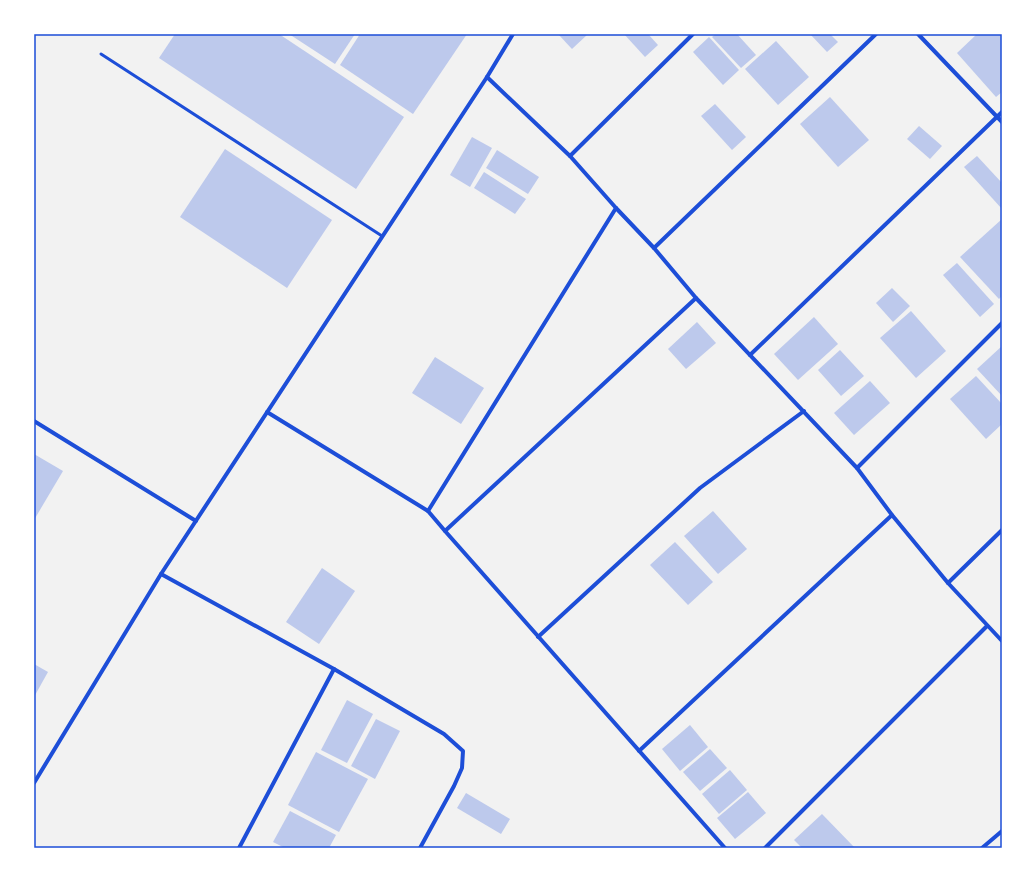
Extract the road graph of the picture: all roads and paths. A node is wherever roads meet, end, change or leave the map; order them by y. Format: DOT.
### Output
graph roads {
  1 [pos="513,34"];
  2 [pos="693,34"];
  3 [pos="876,34"];
  4 [pos="918,34"];
  5 [pos="101,54"];
  6 [pos="487,77"];
  7 [pos="1002,112"];
  8 [pos="997,117"];
  9 [pos="1002,122"];
  10 [pos="570,156"];
  11 [pos="616,208"];
  12 [pos="382,236"];
  13 [pos="654,248"];
  14 [pos="696,298"];
  15 [pos="1002,323"];
  16 [pos="750,355"];
  17 [pos="804,411"];
  18 [pos="267,412"];
  19 [pos="34,420"];
  20 [pos="857,468"];
  21 [pos="428,512"];
  22 [pos="892,515"];
  23 [pos="196,521"];
  24 [pos="1002,530"];
  25 [pos="444,532"];
  26 [pos="161,574"];
  27 [pos="948,583"];
  28 [pos="987,626"];
  29 [pos="538,637"];
  30 [pos="1002,641"];
  31 [pos="334,669"];
  32 [pos="639,751"];
  33 [pos="34,783"];
  34 [pos="1002,831"];
  35 [pos="239,848"];
  36 [pos="420,848"];
  37 [pos="725,848"];
  38 [pos="765,848"];
  39 [pos="982,848"];
  1 -- 6 [label="street"];
  2 -- 10 [label="street"];
  3 -- 13 [label="street"];
  4 -- 8 [label="street"];
  5 -- 12 [label="lane"];
  6 -- 10 [label="street"];
  6 -- 12 [label="street"];
  7 -- 8 [label="street"];
  8 -- 9 [label="street"];
  8 -- 16 [label="street"];
  10 -- 11 [label="street"];
  11 -- 13 [label="street"];
  11 -- 21 [label="street"];
  12 -- 18 [label="street"];
  13 -- 14 [label="street"];
  14 -- 16 [label="street"];
  14 -- 25 [label="street"];
  15 -- 20 [label="street"];
  16 -- 17 [label="street"];
  17 -- 20 [label="street"];
  17 -- 29 [label="street"];
  18 -- 21 [label="street"];
  18 -- 23 [label="street"];
  19 -- 23 [label="street"];
  20 -- 22 [label="street"];
  21 -- 25 [label="street"];
  22 -- 27 [label="street"];
  22 -- 32 [label="street"];
  23 -- 26 [label="street"];
  24 -- 27 [label="street"];
  25 -- 29 [label="street"];
  26 -- 31 [label="street"];
  26 -- 33 [label="street"];
  27 -- 28 [label="street"];
  28 -- 30 [label="street"];
  28 -- 38 [label="street"];
  29 -- 32 [label="street"];
  31 -- 35 [label="street"];
  31 -- 36 [label="street"];
  32 -- 37 [label="street"];
  34 -- 39 [label="street"];
}
